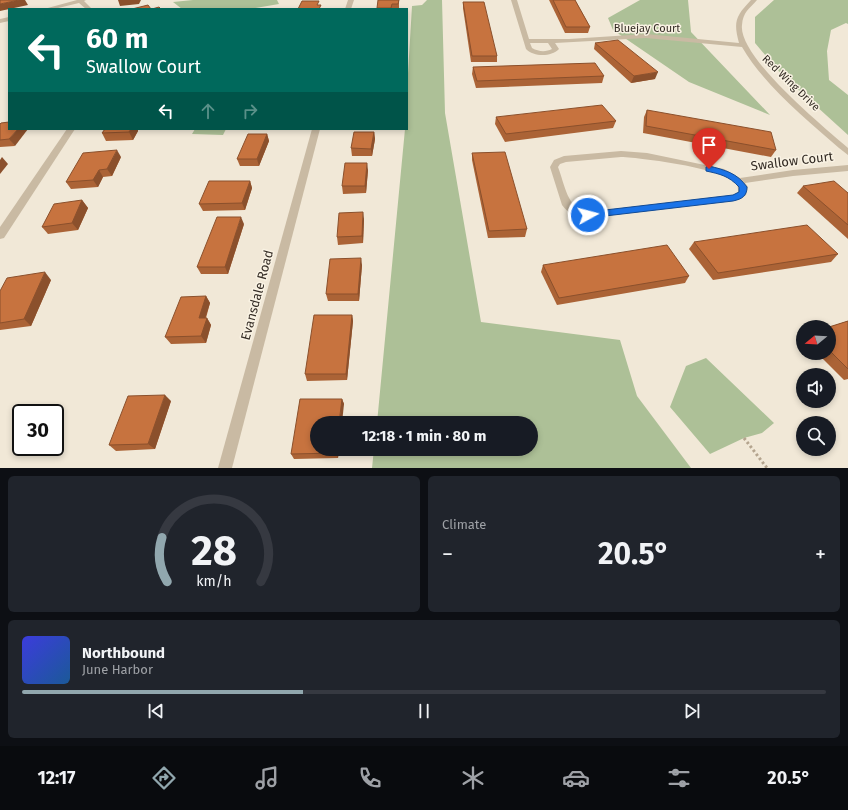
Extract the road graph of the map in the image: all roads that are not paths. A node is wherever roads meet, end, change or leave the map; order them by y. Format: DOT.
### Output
graph roads {
  1 [pos="82,0"];
  2 [pos="514,0"];
  3 [pos="754,0"];
  4 [pos="51,8"];
  5 [pos="88,8"];
  6 [pos="527,41"];
  7 [pos="550,41"];
  8 [pos="743,45"];
  9 [pos="70,130"];
  10 [pos="316,130"];
  11 [pos="848,152"];
  12 [pos="848,168"];
  13 [pos="739,181"];
  14 [pos="0,235"];
  15 [pos="225,468"];
  1 -- 4 [label="street"];
  1 -- 5 [label="street"];
  2 -- 6 [label="street"];
  3 -- 8 [label="street, Red Wing Drive"];
  6 -- 7 [label="street, Bluejay Court"];
  6 -- 7 [label="street"];
  7 -- 8 [label="street, Bluejay Court"];
  8 -- 11 [label="street, Red Wing Drive"];
  9 -- 14 [label="street"];
  10 -- 15 [label="street, Evansdale Road"];
  12 -- 13 [label="street, Swallow Court"];
  13 -- 13 [label="street, Swallow Court"];
}
